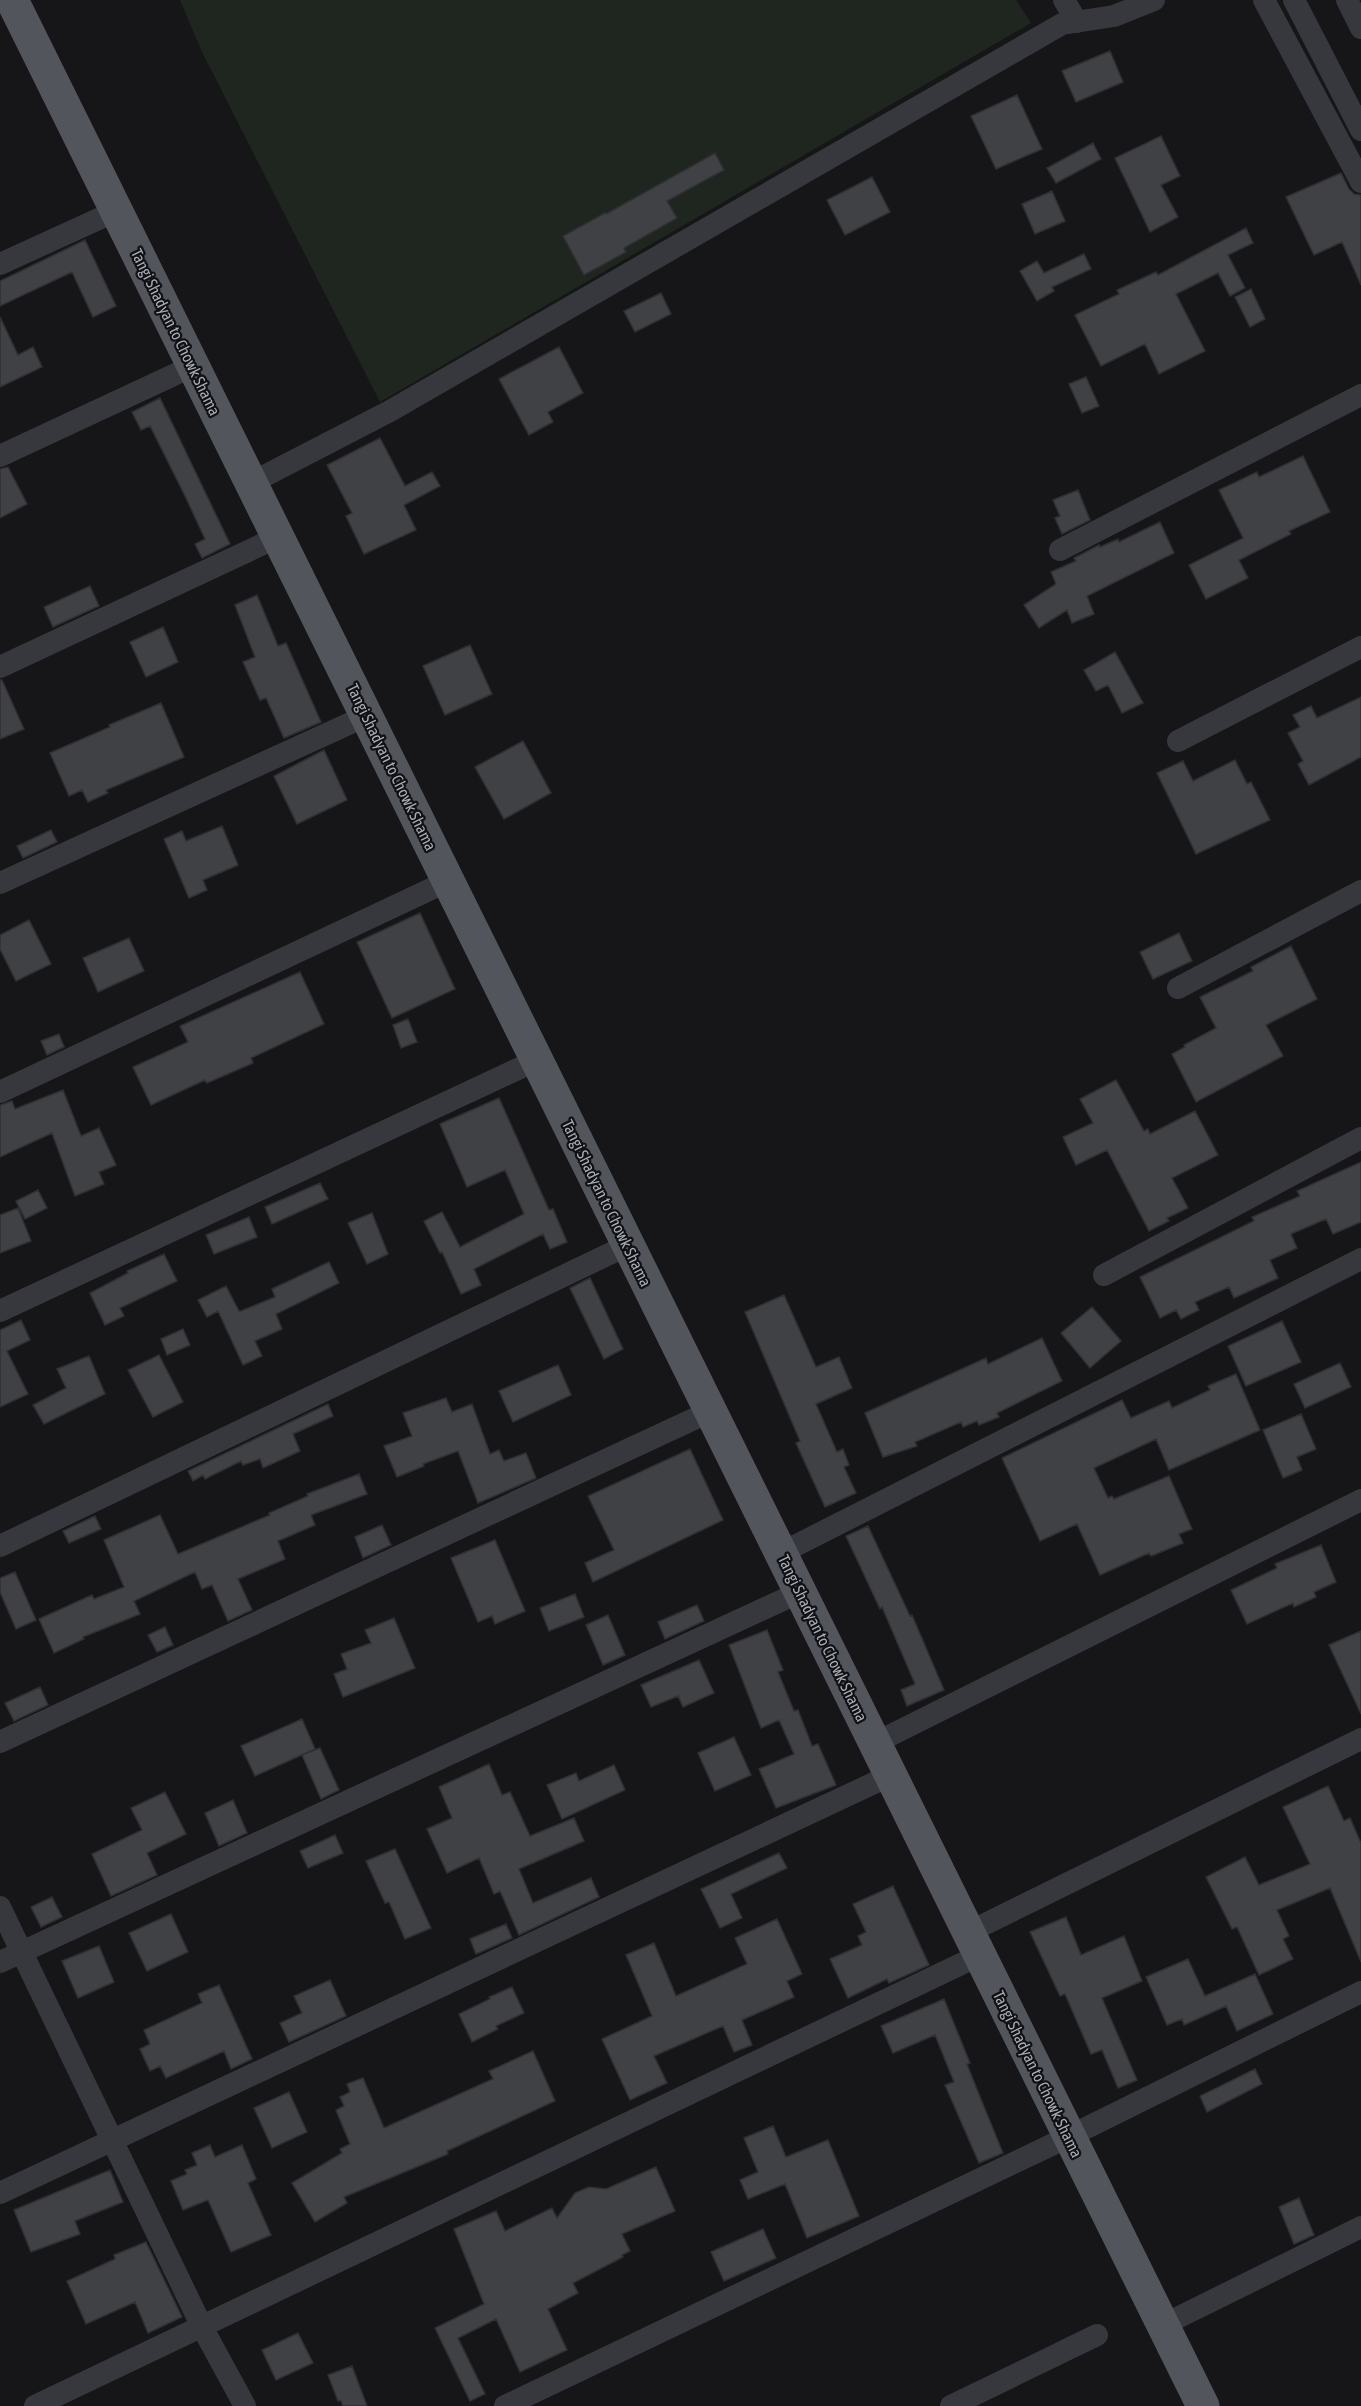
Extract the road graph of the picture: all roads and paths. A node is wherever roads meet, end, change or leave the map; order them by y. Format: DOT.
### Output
graph roads {
  1 [pos="12,0"];
  2 [pos="1064,0"];
  3 [pos="1154,0"];
  4 [pos="1264,0"];
  5 [pos="1294,0"];
  6 [pos="1347,0"];
  7 [pos="1077,22"];
  8 [pos="1361,28"];
  9 [pos="1361,130"];
  10 [pos="1361,182"];
  11 [pos="116,211"];
  12 [pos="0,264"];
  13 [pos="193,366"];
  14 [pos="1361,395"];
  15 [pos="0,456"];
  16 [pos="251,483"];
  17 [pos="278,537"];
  18 [pos="1060,550"];
  19 [pos="1361,647"];
  20 [pos="0,667"];
  21 [pos="366,716"];
  22 [pos="1178,741"];
  23 [pos="448,881"];
  24 [pos="0,883"];
  25 [pos="1361,891"];
  26 [pos="1178,988"];
  27 [pos="537,1060"];
  28 [pos="0,1092"];
  29 [pos="1361,1138"];
  30 [pos="628,1245"];
  31 [pos="1361,1259"];
  32 [pos="1104,1275"];
  33 [pos="0,1311"];
  34 [pos="711,1411"];
  35 [pos="1361,1500"];
  36 [pos="0,1546"];
  37 [pos="781,1553"];
  38 [pos="800,1592"];
  39 [pos="1361,1739"];
  40 [pos="0,1742"];
  41 [pos="875,1743"];
  42 [pos="891,1775"];
  43 [pos="0,1907"];
  44 [pos="974,1943"];
  45 [pos="22,1952"];
  46 [pos="0,1962"];
  47 [pos="1361,1992"];
  48 [pos="1068,2137"];
  49 [pos="112,2140"];
  50 [pos="0,2193"];
  51 [pos="1361,2228"];
  52 [pos="1163,2325"];
  53 [pos="202,2327"];
  54 [pos="1097,2334"];
  55 [pos="35,2406"];
  56 [pos="245,2406"];
  57 [pos="505,2406"];
  58 [pos="951,2406"];
  59 [pos="1203,2406"];
  1 -- 11 [label="main road, Tangi Shadyan to Chowk Shama"];
  2 -- 7 [label="street"];
  3 -- 7 [label="street"];
  4 -- 10 [label="street"];
  5 -- 9 [label="street"];
  6 -- 8 [label="street"];
  7 -- 16 [label="street"];
  11 -- 12 [label="street"];
  11 -- 13 [label="main road, Tangi Shadyan to Chowk Shama"];
  13 -- 15 [label="street"];
  13 -- 16 [label="main road, Tangi Shadyan to Chowk Shama"];
  14 -- 18 [label="street"];
  16 -- 17 [label="main road, Tangi Shadyan to Chowk Shama"];
  17 -- 20 [label="street"];
  17 -- 21 [label="main road, Tangi Shadyan to Chowk Shama"];
  19 -- 22 [label="street"];
  21 -- 23 [label="main road, Tangi Shadyan to Chowk Shama"];
  21 -- 24 [label="street"];
  23 -- 27 [label="main road, Tangi Shadyan to Chowk Shama"];
  23 -- 28 [label="street"];
  25 -- 26 [label="street"];
  27 -- 30 [label="main road, Tangi Shadyan to Chowk Shama"];
  27 -- 33 [label="street"];
  29 -- 32 [label="street"];
  30 -- 34 [label="main road, Tangi Shadyan to Chowk Shama"];
  30 -- 36 [label="street"];
  31 -- 37 [label="street"];
  34 -- 37 [label="main road, Tangi Shadyan to Chowk Shama"];
  34 -- 40 [label="street"];
  35 -- 41 [label="street"];
  37 -- 38 [label="main road, Tangi Shadyan to Chowk Shama"];
  38 -- 41 [label="main road, Tangi Shadyan to Chowk Shama"];
  38 -- 45 [label="street"];
  39 -- 44 [label="street"];
  41 -- 42 [label="main road, Tangi Shadyan to Chowk Shama"];
  42 -- 44 [label="main road, Tangi Shadyan to Chowk Shama"];
  42 -- 49 [label="street"];
  43 -- 45 [label="street"];
  44 -- 48 [label="main road, Tangi Shadyan to Chowk Shama"];
  44 -- 53 [label="street"];
  45 -- 46 [label="street"];
  45 -- 49 [label="street"];
  47 -- 48 [label="street"];
  48 -- 52 [label="main road, Tangi Shadyan to Chowk Shama"];
  48 -- 57 [label="street"];
  49 -- 50 [label="street"];
  49 -- 53 [label="street"];
  51 -- 52 [label="street"];
  52 -- 59 [label="main road, Tangi Shadyan to Chowk Shama"];
  53 -- 55 [label="street"];
  53 -- 56 [label="street"];
  54 -- 58 [label="street"];
}
